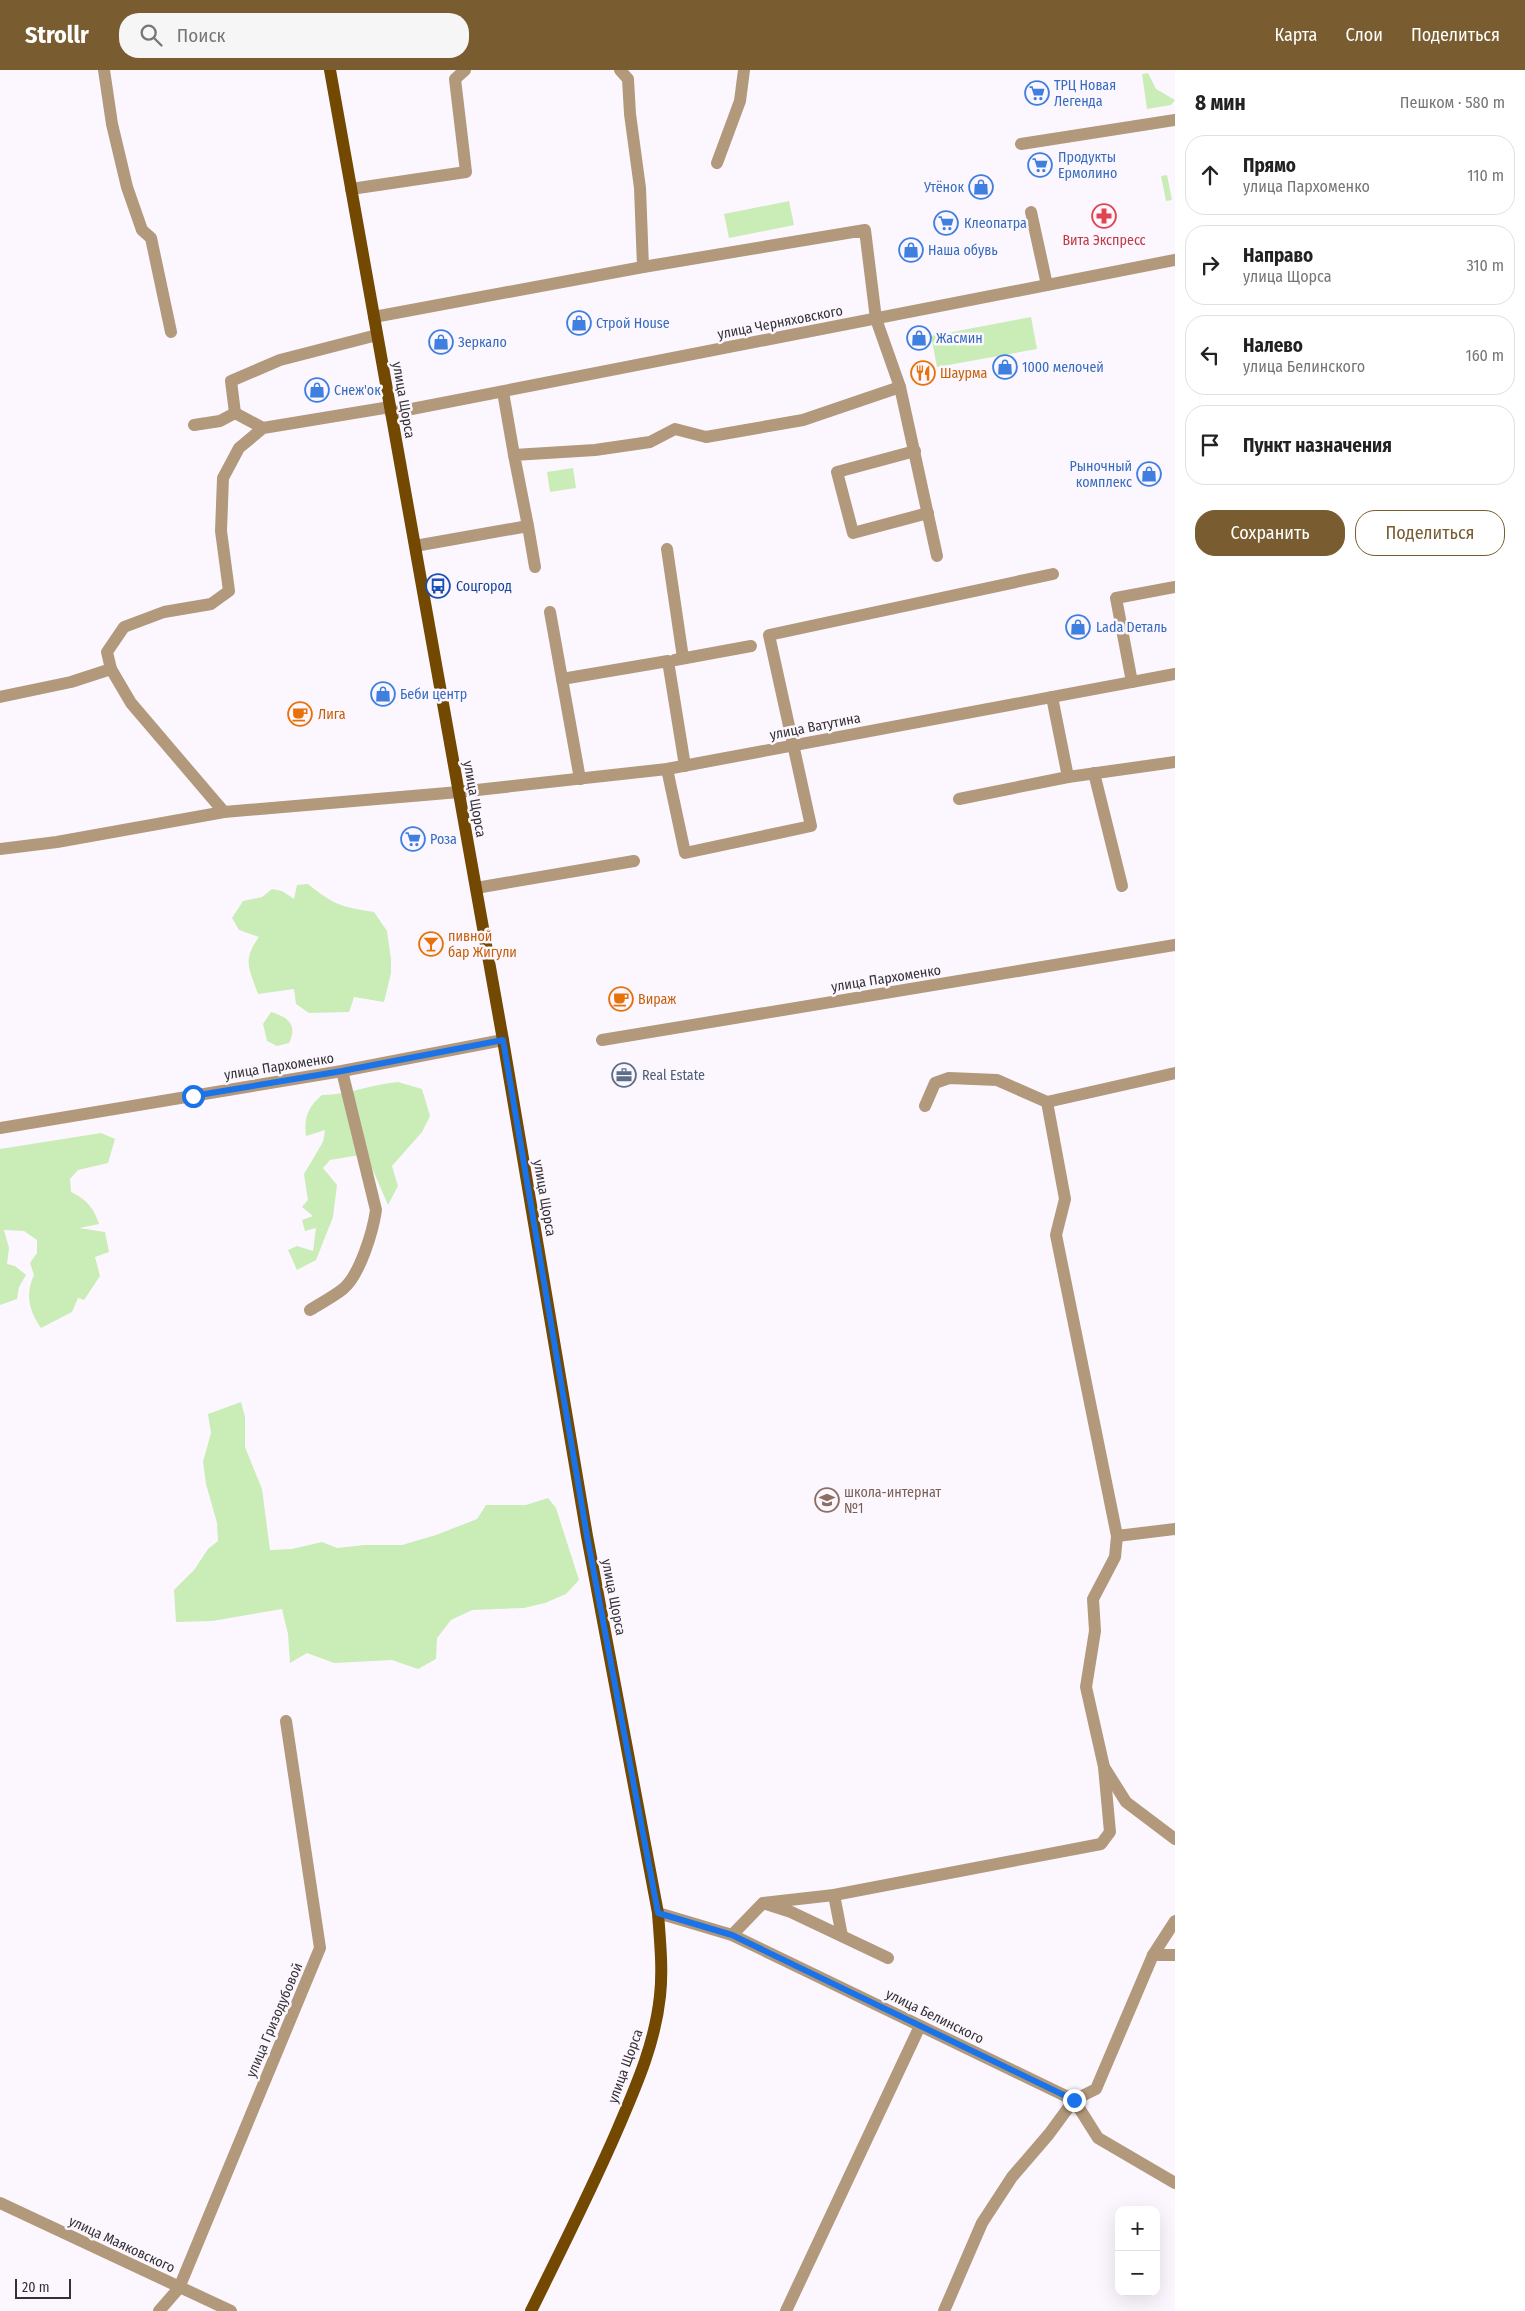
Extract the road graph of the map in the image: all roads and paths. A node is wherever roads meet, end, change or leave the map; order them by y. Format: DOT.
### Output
graph roads {
  1 [pos="104,70"];
  2 [pos="330,70"];
  3 [pos="465,70"];
  4 [pos="620,70"];
  5 [pos="744,70"];
  6 [pos="1175,120"];
  7 [pos="1021,144"];
  8 [pos="717,163"];
  9 [pos="351,189"];
  10 [pos="1031,212"];
  11 [pos="1175,260"];
  12 [pos="643,268"];
  13 [pos="1048,285"];
  14 [pos="374,317"];
  15 [pos="876,319"];
  16 [pos="171,332"];
  17 [pos="377,335"];
  18 [pos="900,387"];
  19 [pos="503,392"];
  20 [pos="391,410"];
  21 [pos="235,413"];
  22 [pos="194,425"];
  23 [pos="263,428"];
  24 [pos="914,451"];
  25 [pos="514,455"];
  26 [pos="928,513"];
  27 [pos="528,526"];
  28 [pos="415,546"];
  29 [pos="667,549"];
  30 [pos="937,556"];
  31 [pos="534,567"];
  32 [pos="1052,574"];
  33 [pos="1175,587"];
  34 [pos="550,612"];
  35 [pos="752,646"];
  36 [pos="683,658"];
  37 [pos="668,661"];
  38 [pos="111,669"];
  39 [pos="1175,674"];
  40 [pos="562,679"];
  41 [pos="1132,682"];
  42 [pos="0,697"];
  43 [pos="1052,697"];
  44 [pos="793,746"];
  45 [pos="1175,762"];
  46 [pos="685,766"];
  47 [pos="668,769"];
  48 [pos="1094,773"];
  49 [pos="1068,777"];
  50 [pos="580,779"];
  51 [pos="459,792"];
  52 [pos="959,799"];
  53 [pos="224,812"];
  54 [pos="0,849"];
  55 [pos="634,861"];
  56 [pos="1122,886"];
  57 [pos="476,888"];
  58 [pos="1175,945"];
  59 [pos="503,1040"];
  60 [pos="602,1040"];
  61 [pos="342,1071"];
  62 [pos="1175,1073"];
  63 [pos="1047,1102"];
  64 [pos="925,1106"];
  65 [pos="0,1128"];
  66 [pos="310,1310"];
  67 [pos="1175,1530"];
  68 [pos="1117,1536"];
  69 [pos="286,1721"];
  70 [pos="1104,1767"];
  71 [pos="1175,1839"];
  72 [pos="834,1895"];
  73 [pos="763,1903"];
  74 [pos="658,1913"];
  75 [pos="1175,1921"];
  76 [pos="732,1935"];
  77 [pos="842,1936"];
  78 [pos="1153,1955"];
  79 [pos="1175,1955"];
  80 [pos="888,1958"];
  81 [pos="920,2026"];
  82 [pos="1074,2100"];
  83 [pos="1175,2183"];
  84 [pos="0,2203"];
  85 [pos="179,2288"];
  86 [pos="160,2311"];
  87 [pos="231,2311"];
  88 [pos="532,2311"];
  89 [pos="786,2311"];
  90 [pos="944,2311"];
  1 -- 16 [label="street"];
  2 -- 9 [label="main road, улица Щорса"];
  3 -- 9 [label="street"];
  4 -- 12 [label="street"];
  5 -- 8 [label="street"];
  6 -- 7 [label="street"];
  9 -- 14 [label="main road, улица Щорса"];
  10 -- 13 [label="street"];
  11 -- 13 [label="street, улица Черняховского"];
  12 -- 14 [label="street"];
  12 -- 15 [label="street"];
  13 -- 15 [label="street, улица Черняховского"];
  14 -- 17 [label="main road, улица Щорса"];
  15 -- 18 [label="street"];
  15 -- 19 [label="street, улица Черняховского"];
  17 -- 20 [label="main road, улица Щорса"];
  17 -- 21 [label="street"];
  18 -- 24 [label="street"];
  18 -- 25 [label="street"];
  19 -- 20 [label="street, улица Черняховского"];
  19 -- 25 [label="street"];
  20 -- 23 [label="street, улица Черняховского"];
  20 -- 28 [label="main road, улица Щорса"];
  21 -- 22 [label="street"];
  21 -- 23 [label="street"];
  23 -- 38 [label="street"];
  24 -- 26 [label="street"];
  24 -- 26 [label="street"];
  25 -- 27 [label="street"];
  26 -- 30 [label="street"];
  27 -- 28 [label="street"];
  27 -- 31 [label="street"];
  28 -- 51 [label="main road, улица Щорса"];
  29 -- 36 [label="street"];
  32 -- 44 [label="street"];
  33 -- 41 [label="street"];
  34 -- 40 [label="street"];
  35 -- 36 [label="street"];
  36 -- 37 [label="street"];
  37 -- 40 [label="street"];
  37 -- 46 [label="street"];
  38 -- 42 [label="street"];
  38 -- 53 [label="street"];
  39 -- 41 [label="street, улица Ватутина"];
  40 -- 50 [label="street"];
  41 -- 43 [label="street, улица Ватутина"];
  43 -- 44 [label="street, улица Ватутина"];
  43 -- 49 [label="street"];
  44 -- 46 [label="street, улица Ватутина"];
  44 -- 47 [label="street"];
  45 -- 48 [label="street"];
  46 -- 47 [label="street, улица Ватутина"];
  47 -- 50 [label="street, улица Ватутина"];
  48 -- 49 [label="street"];
  48 -- 56 [label="street"];
  49 -- 52 [label="street"];
  50 -- 51 [label="street, улица Ватутина"];
  51 -- 53 [label="street, улица Ватутина"];
  51 -- 57 [label="main road, улица Щорса"];
  53 -- 54 [label="street, улица Ватутина"];
  55 -- 57 [label="street"];
  57 -- 59 [label="main road, улица Щорса"];
  58 -- 60 [label="street, улица Пархоменко"];
  59 -- 61 [label="street, улица Пархоменко"];
  59 -- 74 [label="main road, улица Щорса"];
  61 -- 65 [label="street, улица Пархоменко"];
  61 -- 66 [label="street"];
  62 -- 63 [label="street"];
  63 -- 64 [label="street"];
  63 -- 68 [label="street"];
  67 -- 68 [label="street"];
  68 -- 70 [label="street"];
  69 -- 85 [label="street, улица Гризодубовой"];
  70 -- 71 [label="street"];
  70 -- 72 [label="street"];
  72 -- 73 [label="street"];
  72 -- 77 [label="street"];
  73 -- 76 [label="street"];
  73 -- 77 [label="street"];
  74 -- 76 [label="street, улица Белинского"];
  74 -- 88 [label="main road, улица Щорса"];
  75 -- 78 [label="street"];
  76 -- 81 [label="street, улица Белинского"];
  77 -- 80 [label="street"];
  78 -- 79 [label="street"];
  78 -- 82 [label="street"];
  81 -- 82 [label="street, улица Белинского"];
  81 -- 89 [label="street"];
  82 -- 83 [label="street"];
  82 -- 90 [label="street"];
  84 -- 85 [label="street, улица Маяковского"];
  85 -- 86 [label="street, улица Гризодубовой"];
  85 -- 87 [label="street, улица Маяковского"];
}
